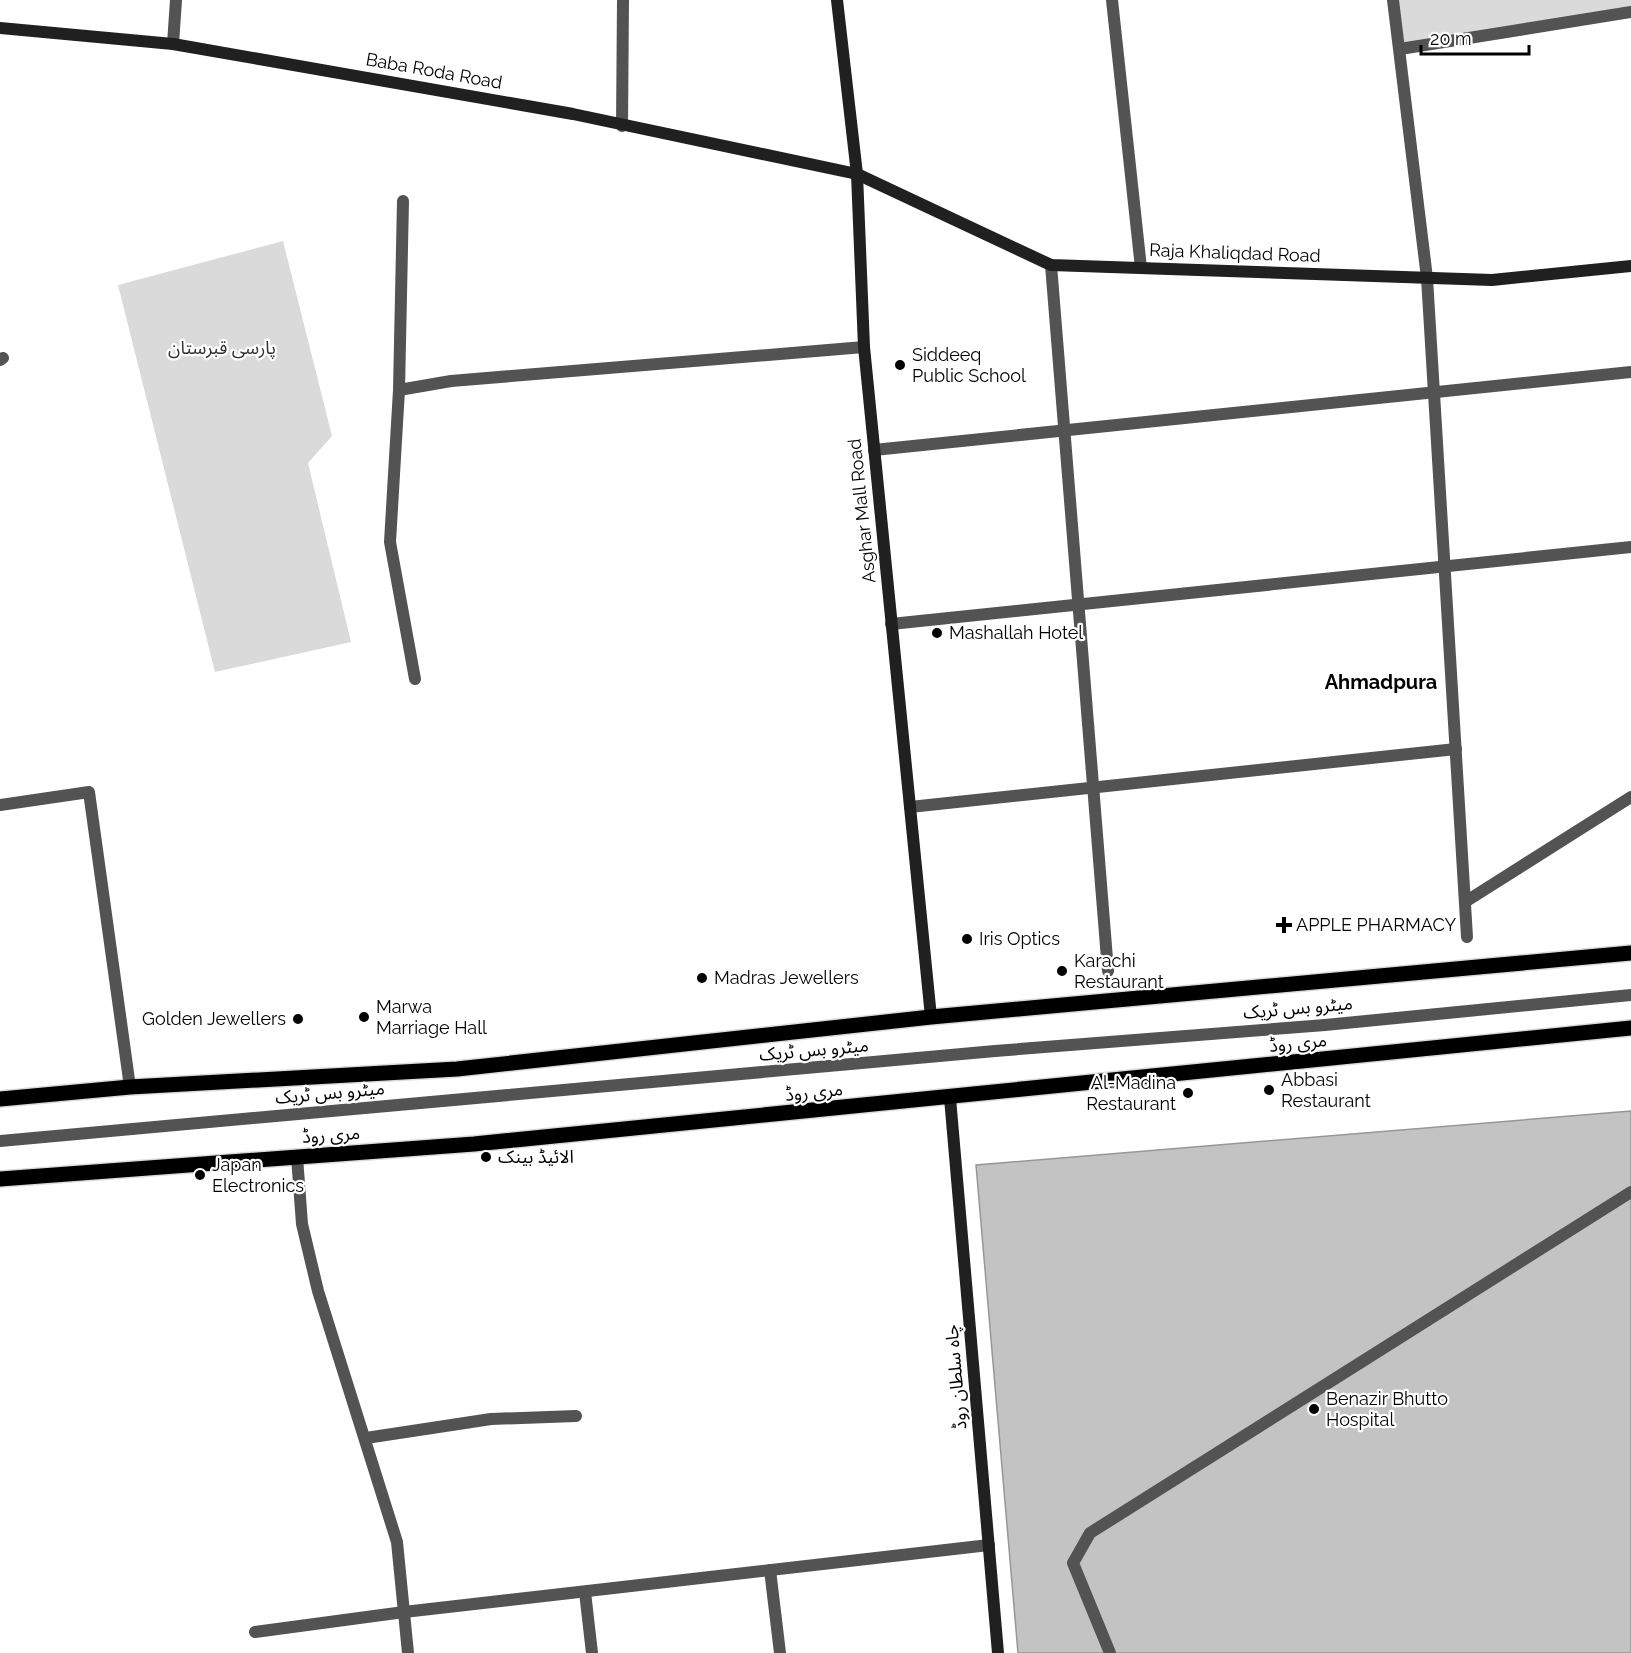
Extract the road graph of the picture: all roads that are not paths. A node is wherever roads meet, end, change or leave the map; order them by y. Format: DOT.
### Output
graph roads {
  1 [pos="176,0"];
  2 [pos="623,0"];
  3 [pos="837,0"];
  4 [pos="1112,0"];
  5 [pos="1393,0"];
  6 [pos="1631,12"];
  7 [pos="0,28"];
  8 [pos="173,44"];
  9 [pos="1400,49"];
  10 [pos="622,126"];
  11 [pos="857,174"];
  12 [pos="403,201"];
  13 [pos="1051,265"];
  14 [pos="1631,266"];
  15 [pos="1141,268"];
  16 [pos="1427,278"];
  17 [pos="864,347"];
  18 [pos="1631,372"];
  19 [pos="399,390"];
  20 [pos="1434,392"];
  21 [pos="1064,430"];
  22 [pos="874,450"];
  23 [pos="1631,547"];
  24 [pos="1445,567"];
  25 [pos="1078,604"];
  26 [pos="891,624"];
  27 [pos="415,679"];
  28 [pos="1456,750"];
  29 [pos="1093,787"];
  30 [pos="1631,796"];
  31 [pos="0,805"];
  32 [pos="910,807"];
  33 [pos="1465,902"];
  34 [pos="1467,937"];
  35 [pos="1631,953"];
  36 [pos="1108,971"];
  37 [pos="1631,995"];
  38 [pos="931,1017"];
  39 [pos="1631,1028"];
  40 [pos="130,1087"];
  41 [pos="950,1098"];
  42 [pos="0,1099"];
  43 [pos="0,1141"];
  44 [pos="297,1157"];
  45 [pos="0,1179"];
  46 [pos="1631,1192"];
  47 [pos="576,1416"];
  48 [pos="366,1438"];
  49 [pos="988,1545"];
  50 [pos="770,1570"];
  51 [pos="585,1592"];
  52 [pos="404,1612"];
  53 [pos="255,1632"];
  54 [pos="408,1653"];
  55 [pos="592,1653"];
  56 [pos="780,1653"];
  57 [pos="998,1653"];
  58 [pos="1110,1653"];
  1 -- 8 [label="street"];
  2 -- 10 [label="street"];
  3 -- 11 [label="street, Asghar Mall Road"];
  4 -- 15 [label="street"];
  5 -- 9 [label="street"];
  6 -- 9 [label="street"];
  7 -- 8 [label="street, Baba Roda Road"];
  8 -- 10 [label="street, Baba Roda Road"];
  9 -- 16 [label="street"];
  10 -- 11 [label="street, Baba Roda Road"];
  11 -- 13 [label="street, Raja Khaliqdad Road"];
  11 -- 17 [label="street, Asghar Mall Road"];
  12 -- 19 [label="street"];
  13 -- 15 [label="street, Raja Khaliqdad Road"];
  13 -- 21 [label="street"];
  14 -- 16 [label="street, Raja Khaliqdad Road"];
  15 -- 16 [label="street, Raja Khaliqdad Road"];
  16 -- 20 [label="street"];
  17 -- 19 [label="street"];
  17 -- 22 [label="street, Asghar Mall Road"];
  18 -- 20 [label="street"];
  19 -- 27 [label="street"];
  20 -- 21 [label="street"];
  20 -- 24 [label="street"];
  21 -- 22 [label="street"];
  21 -- 25 [label="street"];
  22 -- 26 [label="street, Asghar Mall Road"];
  23 -- 24 [label="street"];
  24 -- 25 [label="street"];
  24 -- 28 [label="street"];
  25 -- 26 [label="street"];
  25 -- 29 [label="street"];
  26 -- 32 [label="street, Asghar Mall Road"];
  28 -- 29 [label="street"];
  28 -- 33 [label="street"];
  29 -- 32 [label="street"];
  29 -- 36 [label="street"];
  30 -- 33 [label="street"];
  31 -- 40 [label="street"];
  32 -- 38 [label="street, Asghar Mall Road"];
  33 -- 34 [label="street"];
  35 -- 38 [label="main road"];
  37 -- 43 [label="street, میٹرو بس ٹریک"];
  38 -- 40 [label="main road"];
  39 -- 41 [label="main road, مری روڈ"];
  40 -- 42 [label="main road"];
  41 -- 44 [label="main road, مری روڈ"];
  41 -- 49 [label="street, چاہ سلطان روڈ"];
  44 -- 45 [label="main road, مری روڈ"];
  44 -- 48 [label="street"];
  46 -- 58 [label="street"];
  47 -- 48 [label="street"];
  48 -- 52 [label="street"];
  49 -- 50 [label="street"];
  49 -- 57 [label="street, چاہ سلطان روڈ"];
  50 -- 51 [label="street"];
  50 -- 56 [label="street"];
  51 -- 52 [label="street"];
  51 -- 55 [label="street"];
  52 -- 53 [label="street"];
  52 -- 54 [label="street"];
}
